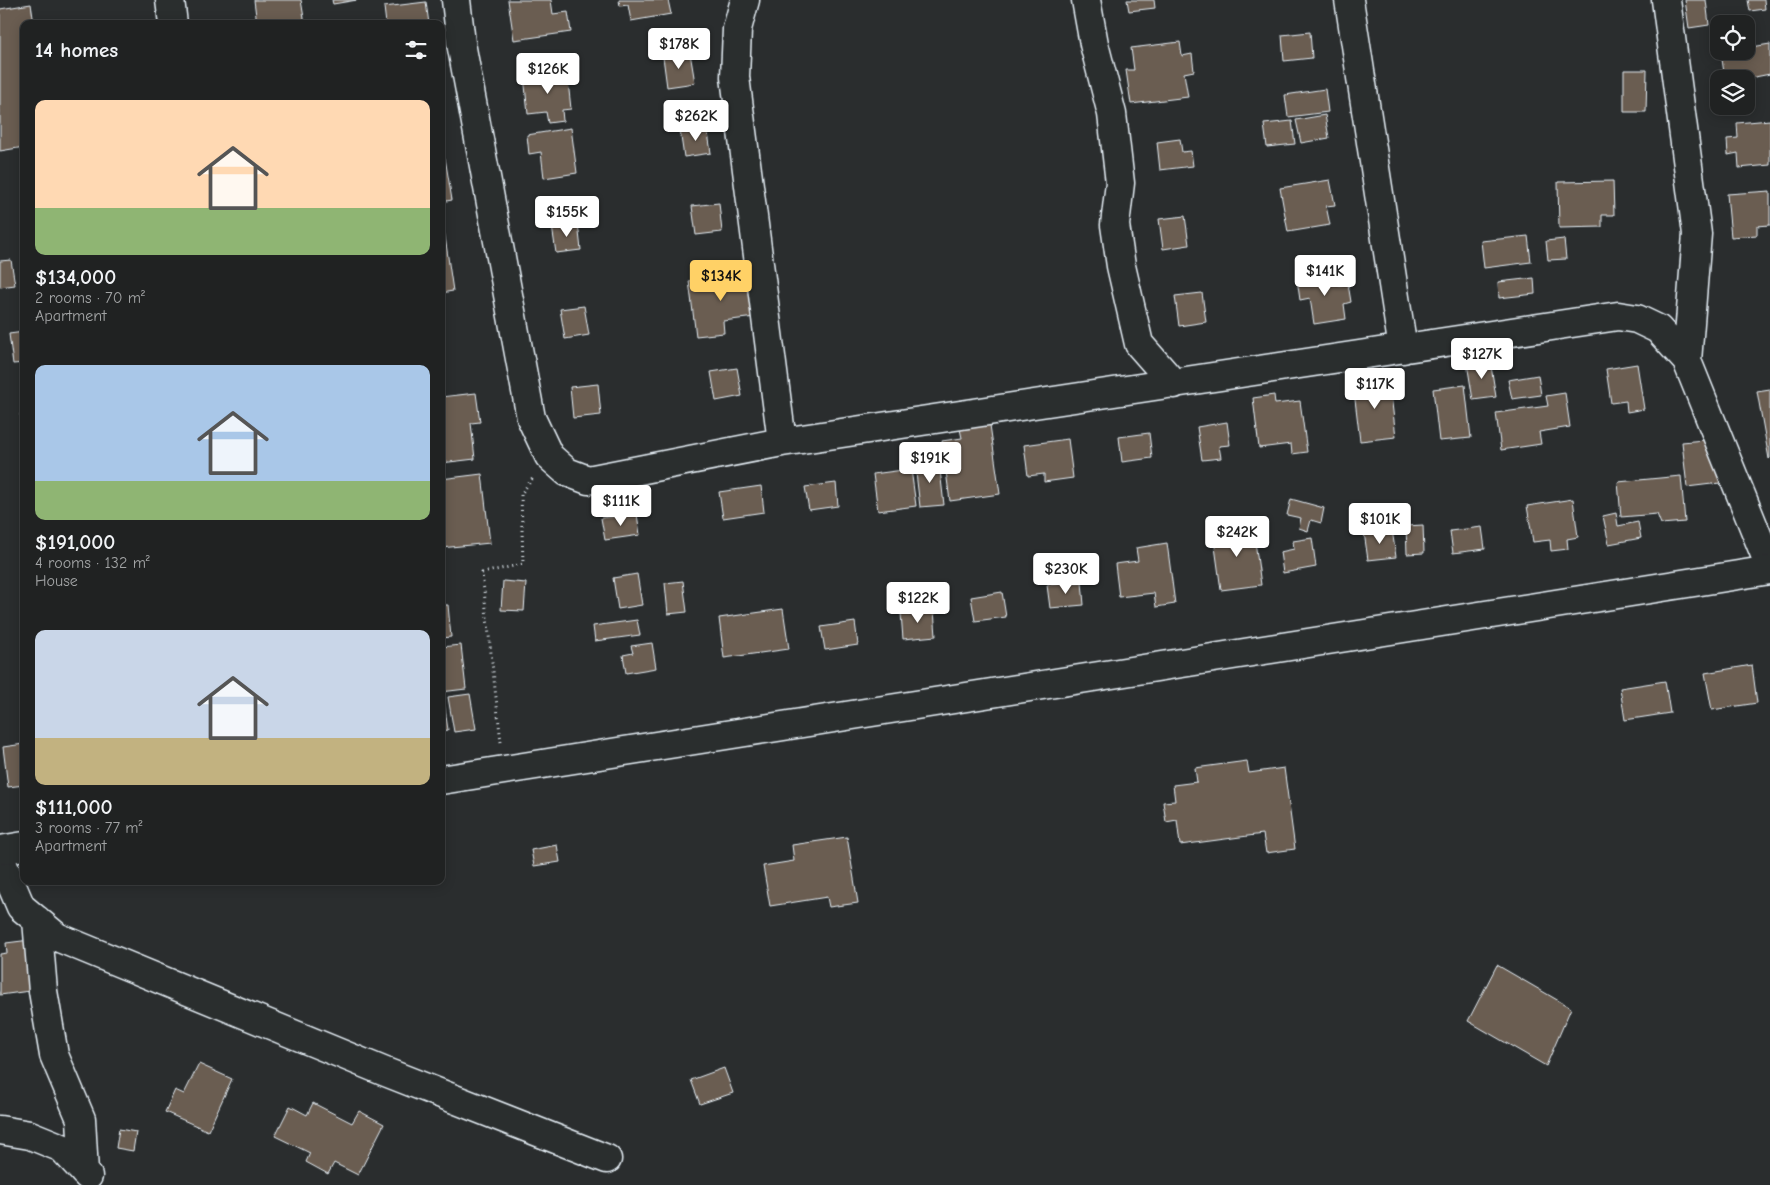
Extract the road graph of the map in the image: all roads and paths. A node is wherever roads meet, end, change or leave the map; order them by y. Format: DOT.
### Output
graph roads {
  1 [pos="170,0"];
  2 [pos="456,0"];
  3 [pos="745,0"];
  4 [pos="1086,0"];
  5 [pos="1349,0"];
  6 [pos="1666,0"];
  7 [pos="172,20"];
  8 [pos="1403,349"];
  9 [pos="1687,361"];
  10 [pos="1174,384"];
  11 [pos="782,442"];
  12 [pos="549,456"];
  13 [pos="1770,568"];
  14 [pos="504,770"];
  15 [pos="445,779"];
  16 [pos="20,847"];
  17 [pos="0,850"];
  18 [pos="0,858"];
  19 [pos="37,920"];
  20 [pos="0,1130"];
  21 [pos="607,1159"];
  22 [pos="89,1178"];
  1 -- 7 [label="street"];
  2 -- 12 [label="street"];
  3 -- 11 [label="street"];
  4 -- 10 [label="street"];
  5 -- 8 [label="street"];
  6 -- 9 [label="street"];
  8 -- 9 [label="street"];
  8 -- 10 [label="street"];
  9 -- 13 [label="street"];
  10 -- 11 [label="street"];
  11 -- 12 [label="street"];
  12 -- 14 [label="path"];
  13 -- 14 [label="street"];
  14 -- 15 [label="street"];
  16 -- 17 [label="street"];
  18 -- 19 [label="street"];
  19 -- 21 [label="street"];
  19 -- 22 [label="street"];
  20 -- 22 [label="street"];
}
